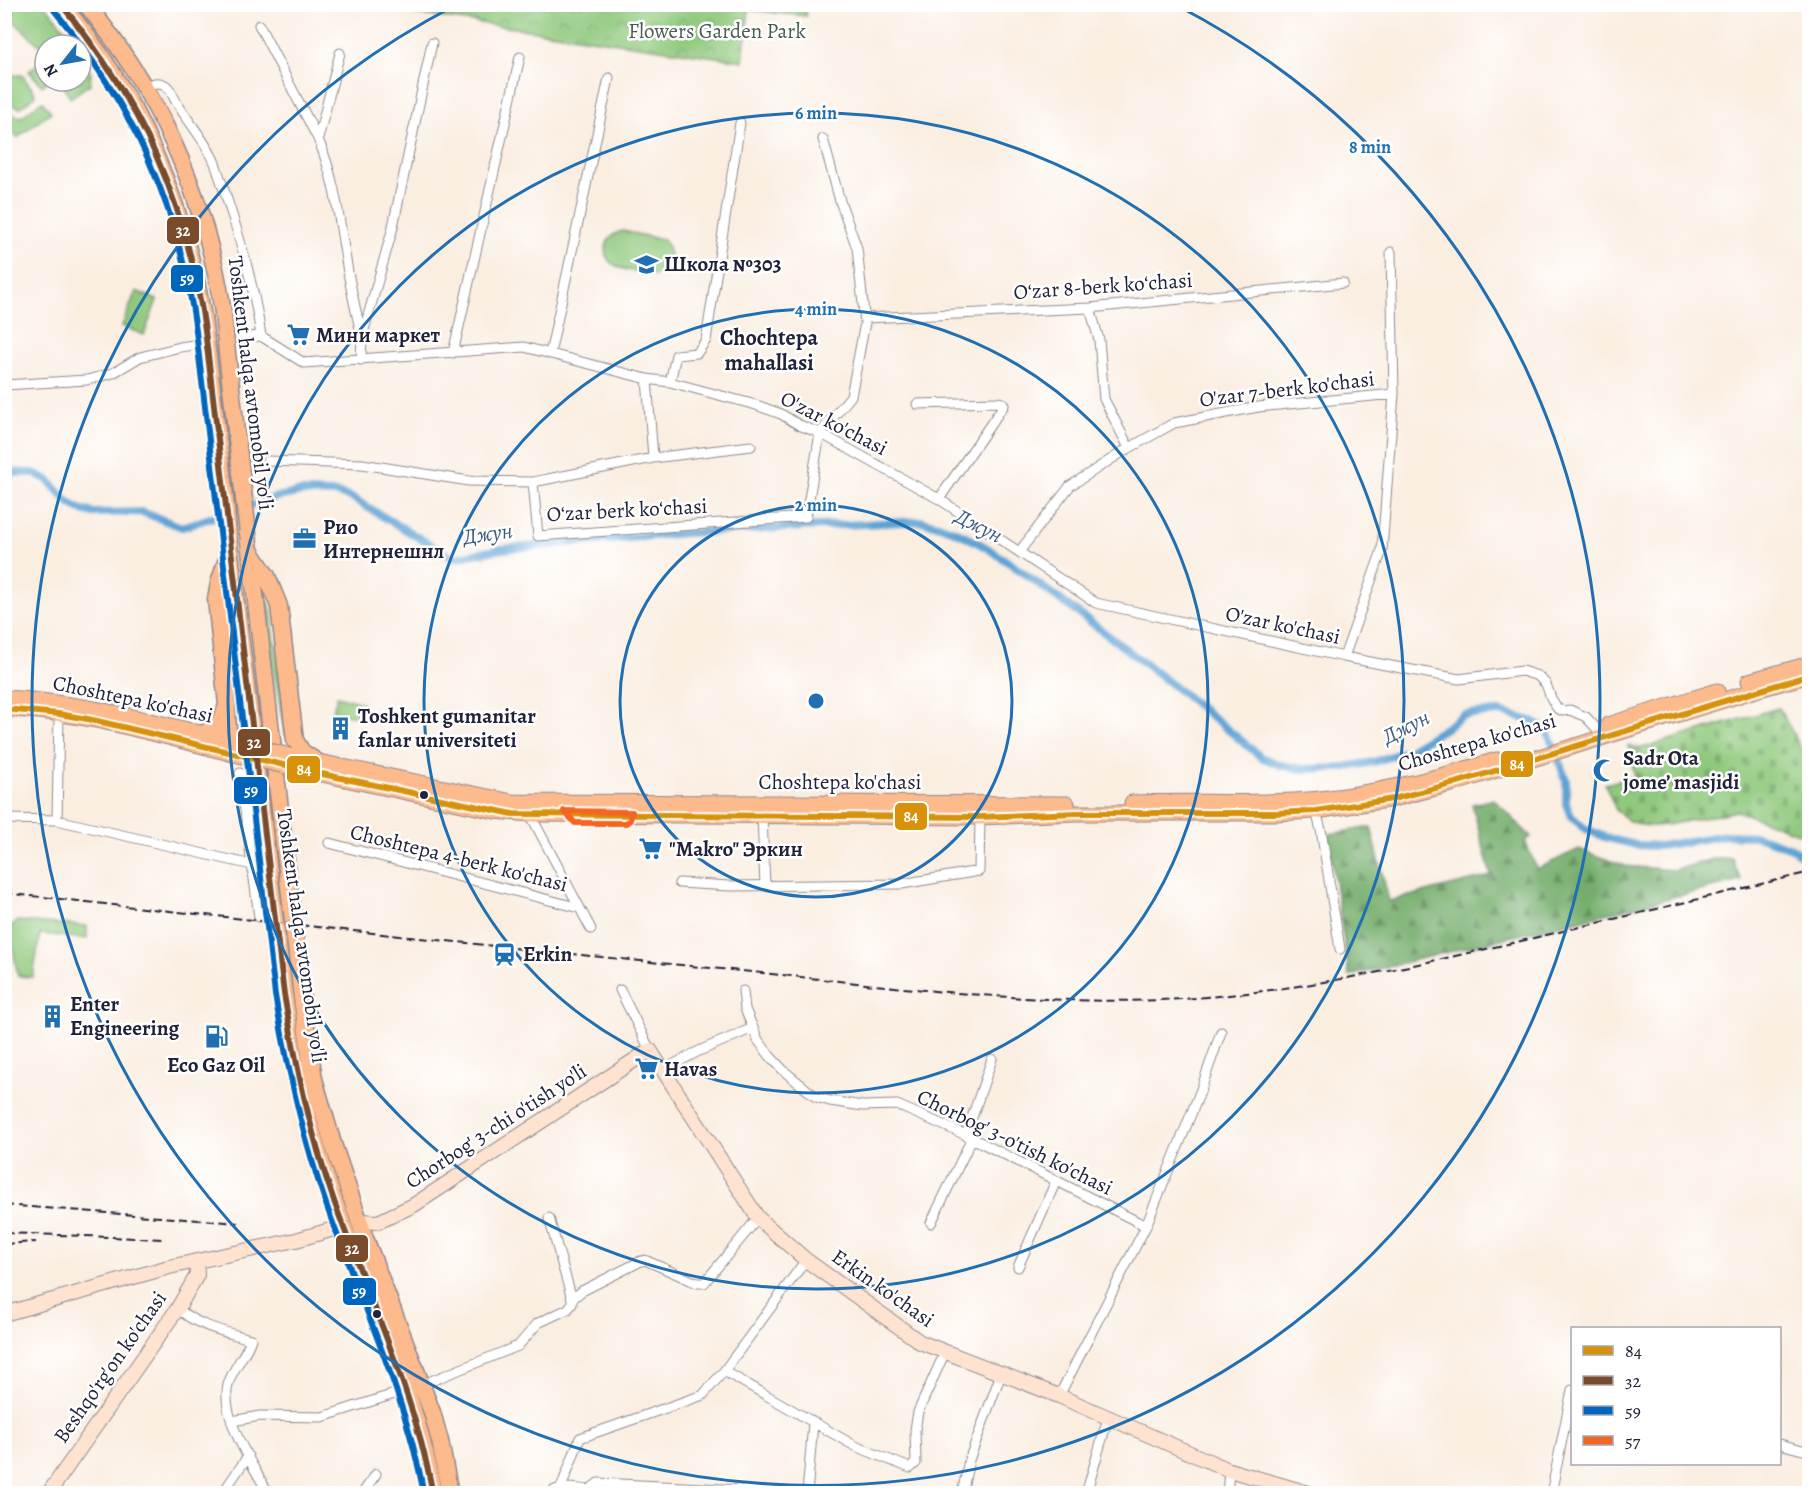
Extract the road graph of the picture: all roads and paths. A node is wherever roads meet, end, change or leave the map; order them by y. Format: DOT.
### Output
graph roads {
  1 [pos="61,4"];
  2 [pos="86,4"];
  3 [pos="258,25"];
  4 [pos="432,43"];
  5 [pos="340,53"];
  6 [pos="520,57"];
  7 [pos="609,78"];
  8 [pos="145,86"];
  9 [pos="740,123"];
  10 [pos="823,138"];
  11 [pos="318,139"];
  12 [pos="1391,252"];
  13 [pos="1343,283"];
  14 [pos="1090,308"];
  15 [pos="865,318"];
  16 [pos="261,336"];
  17 [pos="362,337"];
  18 [pos="453,352"];
  19 [pos="550,354"];
  20 [pos="361,360"];
  21 [pos="647,380"];
  22 [pos="670,382"];
  23 [pos="4,385"];
  24 [pos="1394,394"];
  25 [pos="917,404"];
  26 [pos="820,433"];
  27 [pos="751,446"];
  28 [pos="1129,448"];
  29 [pos="653,458"];
  30 [pos="267,461"];
  31 [pos="533,482"];
  32 [pos="939,499"];
  33 [pos="249,550"];
  34 [pos="230,552"];
  35 [pos="1019,552"];
  36 [pos="1344,657"];
  37 [pos="1809,664"];
  38 [pos="1809,675"];
  39 [pos="4,698"];
  40 [pos="227,705"];
  41 [pos="4,709"];
  42 [pos="1672,711"];
  43 [pos="58,714"];
  44 [pos="1597,729"];
  45 [pos="202,734"];
  46 [pos="1583,738"];
  47 [pos="232,747"];
  48 [pos="1524,757"];
  49 [pos="290,761"];
  50 [pos="319,763"];
  51 [pos="240,773"];
  52 [pos="530,809"];
  53 [pos="910,810"];
  54 [pos="1316,811"];
  55 [pos="762,816"];
  56 [pos="980,817"];
  57 [pos="4,819"];
  58 [pos="57,820"];
  59 [pos="329,843"];
  60 [pos="252,865"];
  61 [pos="679,883"];
  62 [pos="765,886"];
  63 [pos="580,908"];
  64 [pos="259,917"];
  65 [pos="591,929"];
  66 [pos="1340,949"];
  67 [pos="620,990"];
  68 [pos="743,991"];
  69 [pos="753,1028"];
  70 [pos="1221,1032"];
  71 [pos="650,1050"];
  72 [pos="992,1059"];
  73 [pos="663,1070"];
  74 [pos="966,1135"];
  75 [pos="1056,1181"];
  76 [pos="549,1218"];
  77 [pos="758,1218"];
  78 [pos="931,1223"];
  79 [pos="351,1224"];
  80 [pos="1146,1226"];
  81 [pos="806,1260"];
  82 [pos="196,1261"];
  83 [pos="1018,1267"];
  84 [pos="572,1299"];
  85 [pos="178,1308"];
  86 [pos="4,1314"];
  87 [pos="945,1352"];
  88 [pos="724,1371"];
  89 [pos="1001,1374"];
  90 [pos="414,1387"];
  91 [pos="1571,1395"];
  92 [pos="1059,1396"];
  93 [pos="1108,1418"];
  94 [pos="232,1421"];
  95 [pos="813,1423"];
  96 [pos="1781,1445"];
  97 [pos="1809,1452"];
  98 [pos="248,1456"];
  99 [pos="1229,1470"];
  100 [pos="376,1474"];
  101 [pos="561,1488"];
  102 [pos="589,1492"];
  103 [pos="807,1493"];
  104 [pos="48,1494"];
  105 [pos="222,1494"];
  106 [pos="269,1494"];
  107 [pos="362,1494"];
  108 [pos="433,1494"];
  109 [pos="450,1494"];
  110 [pos="549,1494"];
  111 [pos="962,1494"];
  112 [pos="1086,1494"];
  113 [pos="1227,1494"];
  114 [pos="1312,1494"];
  115 [pos="1551,1494"];
  1 -- 34 [label="highway, Toshkent halqa avtomobil yo'li, bridge"];
  2 -- 8 [label="highway, Toshkent halqa avtomobil yo'li"];
  3 -- 11 [label="street"];
  4 -- 17 [label="street"];
  5 -- 11 [label="street"];
  6 -- 18 [label="street"];
  7 -- 19 [label="street"];
  8 -- 16 [label="street"];
  8 -- 33 [label="highway, Toshkent halqa avtomobil yo'li, bridge"];
  9 -- 22 [label="street"];
  10 -- 15 [label="street"];
  11 -- 17 [label="street"];
  12 -- 24 [label="street"];
  13 -- 14 [label="street, Oʻzar 8-berk koʻchasi"];
  14 -- 15 [label="street, Oʻzar 8-berk koʻchasi"];
  14 -- 28 [label="street"];
  15 -- 26 [label="street"];
  16 -- 20 [label="street, O'zar ko'chasi"];
  16 -- 23 [label="street"];
  17 -- 20 [label="street"];
  18 -- 19 [label="street, O'zar ko'chasi"];
  18 -- 20 [label="street, O'zar ko'chasi"];
  19 -- 21 [label="street, O'zar ko'chasi"];
  21 -- 22 [label="street, O'zar ko'chasi"];
  21 -- 29 [label="street"];
  22 -- 26 [label="street, O'zar ko'chasi"];
  24 -- 28 [label="street, O'zar 7-berk ko'chasi"];
  24 -- 36 [label="street"];
  25 -- 32 [label="street"];
  26 -- 31 [label="street, Oʻzar berk koʻchasi"];
  26 -- 32 [label="street, O'zar ko'chasi"];
  27 -- 29 [label="street"];
  28 -- 35 [label="street, O'zar 7-berk ko'chasi"];
  29 -- 31 [label="street"];
  30 -- 31 [label="street, Oʻzar berk koʻchasi"];
  32 -- 35 [label="street, O'zar ko'chasi"];
  33 -- 50 [label="highway"];
  33 -- 79 [label="highway, Toshkent halqa avtomobil yo'li"];
  34 -- 40 [label="highway"];
  34 -- 79 [label="highway, Toshkent halqa avtomobil yo'li"];
  35 -- 36 [label="street, O'zar ko'chasi"];
  36 -- 44 [label="street, O'zar ko'chasi"];
  37 -- 42 [label="main road"];
  38 -- 42 [label="main road"];
  39 -- 45 [label="main road, Choshtepa ko'chasi"];
  40 -- 45 [label="highway"];
  40 -- 47 [label="highway"];
  41 -- 43 [label="main road, Choshtepa ko'chasi"];
  42 -- 44 [label="main road, Choshtepa ko'chasi"];
  42 -- 46 [label="main road, Choshtepa ko'chasi"];
  43 -- 47 [label="main road, Choshtepa ko'chasi"];
  43 -- 58 [label="street"];
  44 -- 46 [label="main road, Choshtepa ko'chasi"];
  45 -- 47 [label="main road, Choshtepa ko'chasi"];
  46 -- 48 [label="main road, Choshtepa ko'chasi"];
  47 -- 49 [label="main road, Choshtepa ko'chasi, bridge"];
  48 -- 53 [label="main road, Choshtepa ko'chasi"];
  48 -- 54 [label="main road, Choshtepa ko'chasi"];
  49 -- 50 [label="main road, Choshtepa ko'chasi"];
  49 -- 52 [label="main road, Choshtepa ko'chasi"];
  50 -- 52 [label="main road, Choshtepa ko'chasi"];
  51 -- 60 [label="street"];
  52 -- 53 [label="main road, Choshtepa ko'chasi"];
  52 -- 55 [label="main road, Choshtepa ko'chasi"];
  52 -- 63 [label="street"];
  53 -- 55 [label="main road, Choshtepa ko'chasi"];
  53 -- 56 [label="main road, Choshtepa ko'chasi"];
  54 -- 56 [label="main road, Choshtepa ko'chasi"];
  54 -- 66 [label="street"];
  55 -- 62 [label="street"];
  56 -- 62 [label="street"];
  57 -- 58 [label="street"];
  58 -- 60 [label="street"];
  59 -- 63 [label="street, Choshtepa 4-berk ko'chasi"];
  60 -- 64 [label="street"];
  61 -- 62 [label="street"];
  63 -- 65 [label="street"];
  67 -- 71 [label="street, Erkin ko'chasi"];
  68 -- 69 [label="street, Chorbog' 3-o'tish ko'chasi"];
  69 -- 73 [label="street"];
  69 -- 74 [label="street, Chorbog' 3-o'tish ko'chasi"];
  70 -- 80 [label="street"];
  71 -- 73 [label="main road, Erkin ko'chasi"];
  71 -- 79 [label="main road, Chorbog' 3-chi o'tish yo'li"];
  72 -- 74 [label="street"];
  73 -- 77 [label="main road, Erkin ko'chasi"];
  74 -- 75 [label="street, Chorbog' 3-o'tish ko'chasi"];
  74 -- 78 [label="street"];
  75 -- 80 [label="street, Chorbog' 3-o'tish ko'chasi"];
  75 -- 83 [label="street"];
  76 -- 84 [label="street"];
  77 -- 81 [label="main road, Erkin ko'chasi"];
  77 -- 84 [label="street"];
  79 -- 82 [label="main road, Chorbog' 3-chi o'tish yo'li"];
  79 -- 90 [label="highway, Toshkent halqa avtomobil yo'li"];
  80 -- 92 [label="street"];
  81 -- 87 [label="main road, Erkin ko'chasi"];
  81 -- 88 [label="street"];
  82 -- 85 [label="main road, Beshqo'rg'on ko'chasi"];
  82 -- 86 [label="main road, Chorbog' 3-chi o'tish yo'li"];
  84 -- 90 [label="street"];
  85 -- 94 [label="street"];
  85 -- 104 [label="main road, Beshqo'rg'on ko'chasi"];
  87 -- 89 [label="main road, Erkin ko'chasi"];
  87 -- 95 [label="street"];
  88 -- 95 [label="street"];
  88 -- 101 [label="street"];
  89 -- 92 [label="main road, Erkin ko'chasi"];
  89 -- 111 [label="street"];
  90 -- 94 [label="street"];
  90 -- 108 [label="highway, Toshkent halqa avtomobil yo'li"];
  90 -- 109 [label="highway, Toshkent halqa avtomobil yo'li"];
  91 -- 115 [label="street"];
  92 -- 93 [label="main road, Erkin ko'chasi"];
  93 -- 99 [label="main road, Erkin ko'chasi"];
  93 -- 112 [label="street"];
  94 -- 98 [label="street"];
  95 -- 103 [label="street"];
  96 -- 97 [label="street"];
  98 -- 105 [label="street"];
  98 -- 106 [label="street"];
  99 -- 113 [label="street"];
  99 -- 114 [label="main road, Erkin ko'chasi"];
  100 -- 107 [label="street"];
  101 -- 102 [label="street"];
  101 -- 110 [label="street"];
  102 -- 103 [label="street"];
}
